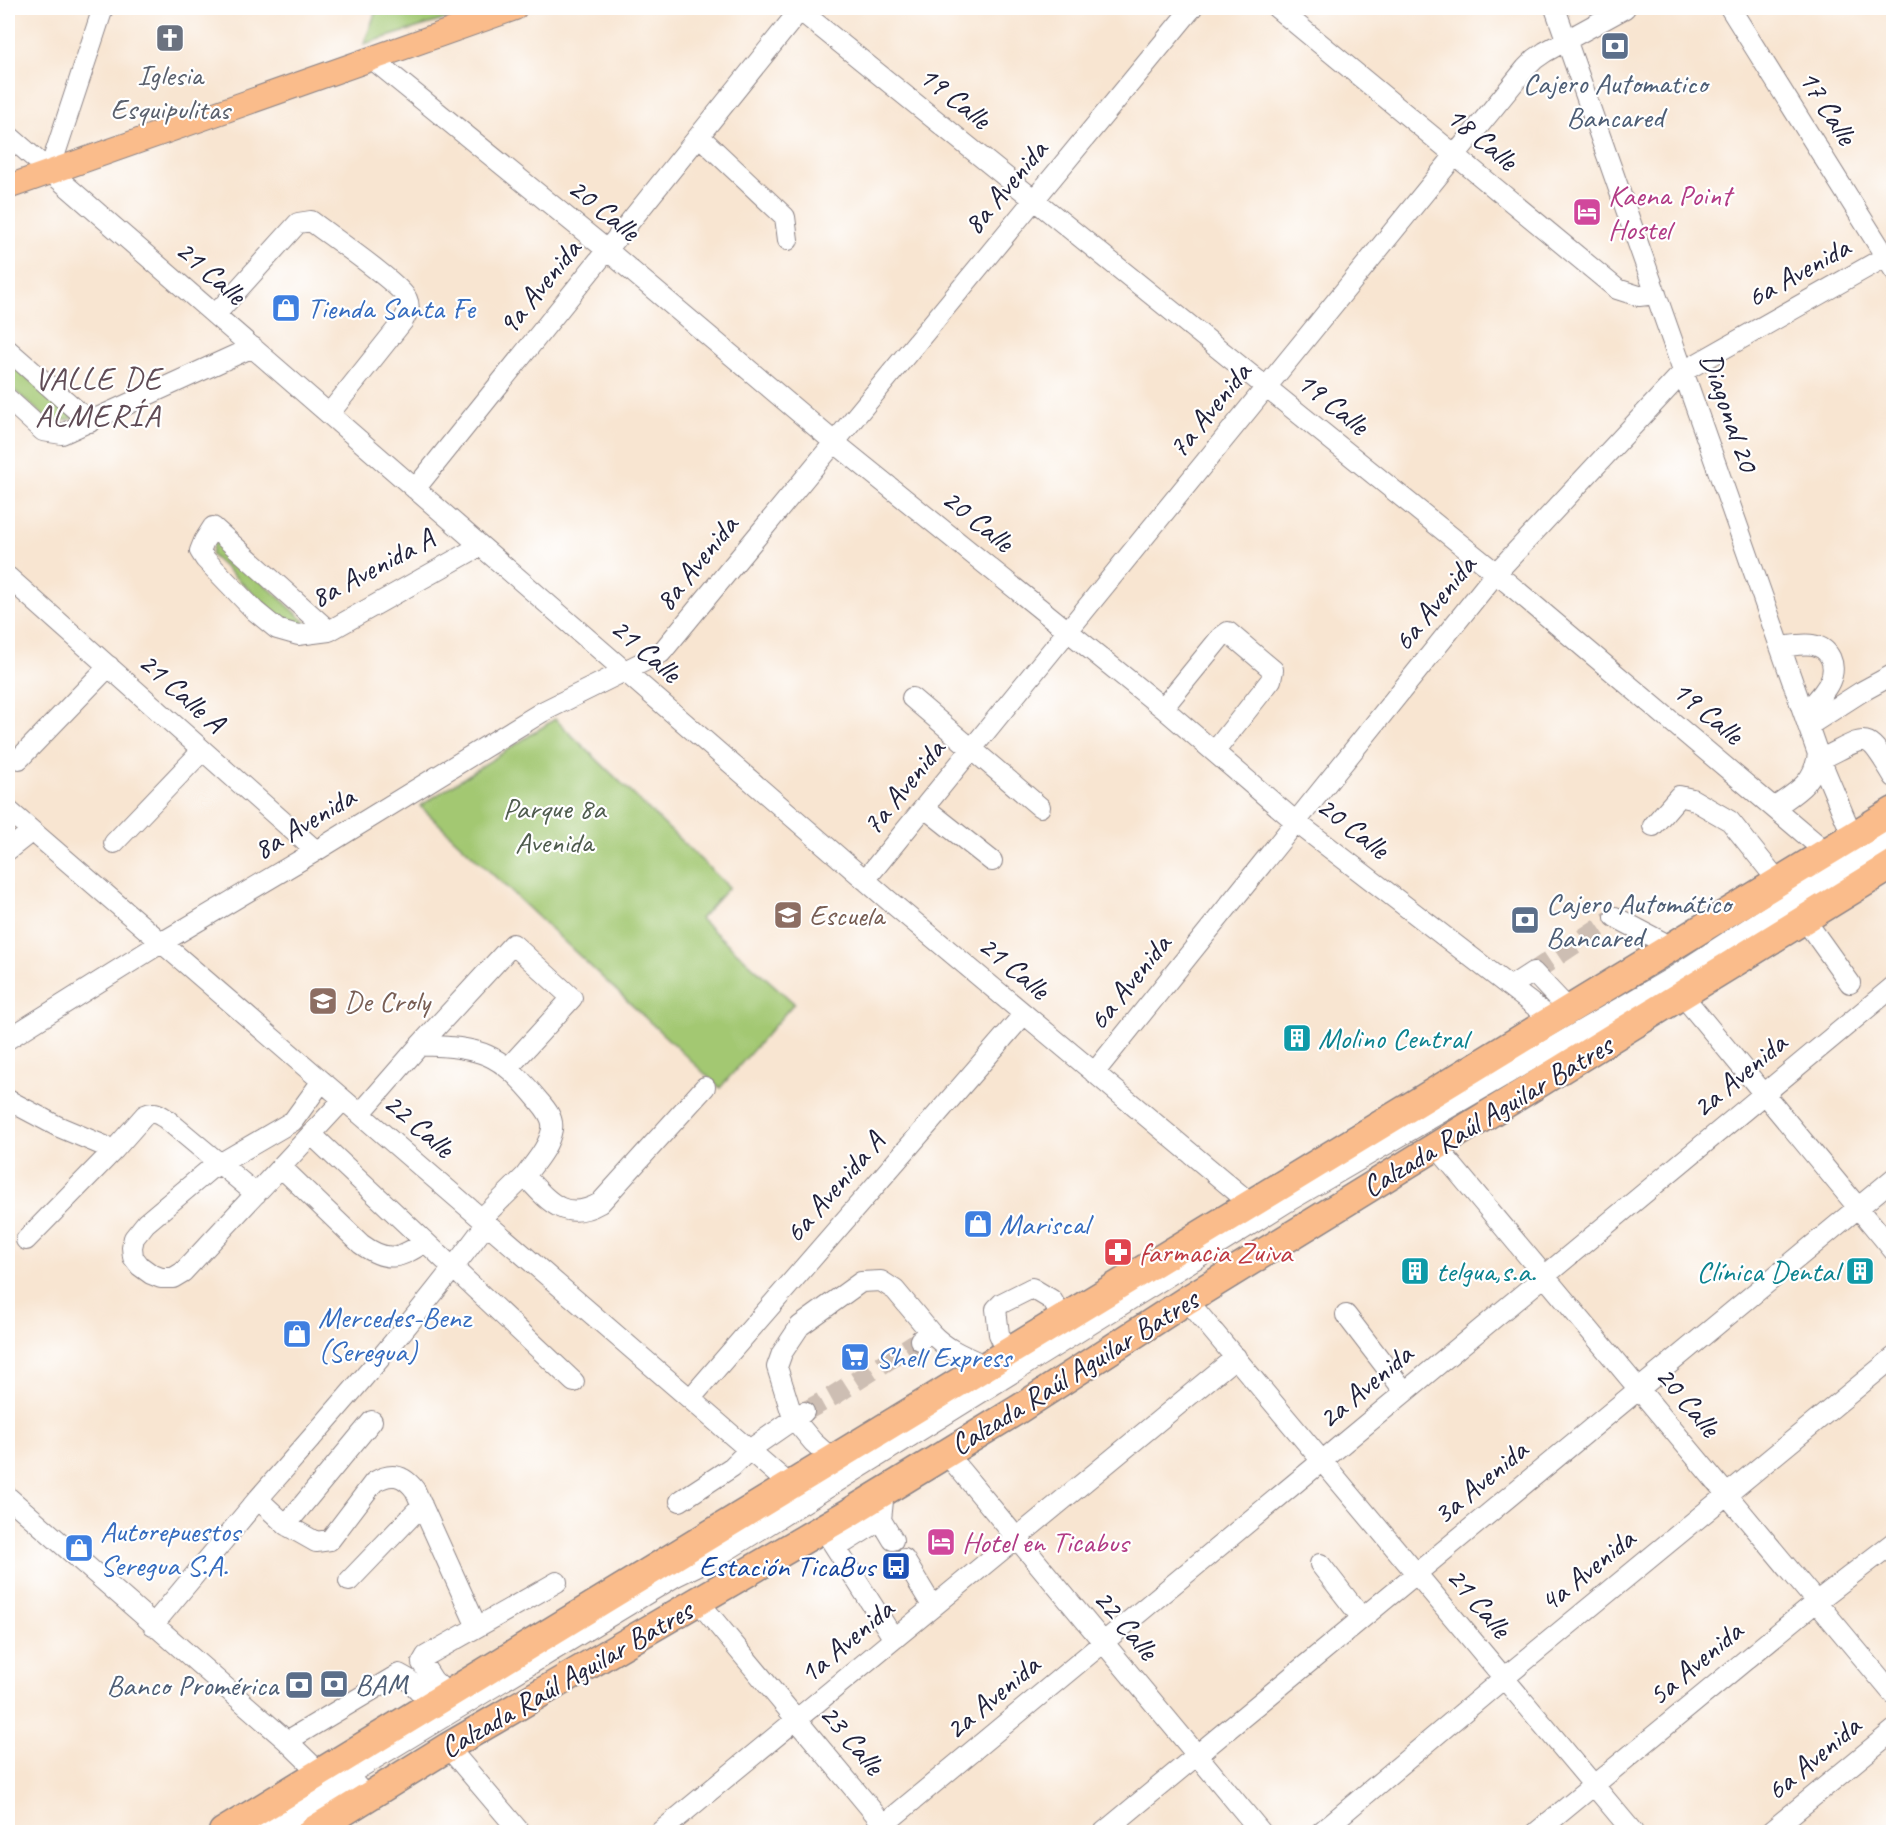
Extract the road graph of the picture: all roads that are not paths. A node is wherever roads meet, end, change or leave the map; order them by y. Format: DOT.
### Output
graph roads {
  1 [pos="103,8"];
  2 [pos="515,8"];
  3 [pos="1192,8"];
  4 [pos="1277,8"];
  5 [pos="1556,8"];
  6 [pos="1625,8"];
  7 [pos="1730,8"];
  8 [pos="798,9"];
  9 [pos="1567,40"];
  10 [pos="371,58"];
  11 [pos="8,135"];
  12 [pos="699,136"];
  13 [pos="1455,154"];
  14 [pos="49,172"];
  15 [pos="8,187"];
  16 [pos="1034,199"];
  17 [pos="788,240"];
  18 [pos="608,250"];
  19 [pos="1891,260"];
  20 [pos="1656,294"];
  21 [pos="215,315"];
  22 [pos="253,347"];
  23 [pos="8,350"];
  24 [pos="1684,371"];
  25 [pos="1266,387"];
  26 [pos="8,399"];
  27 [pos="329,414"];
  28 [pos="90,422"];
  29 [pos="834,442"];
  30 [pos="415,489"];
  31 [pos="480,546"];
  32 [pos="1496,573"];
  33 [pos="9,582"];
  34 [pos="329,631"];
  35 [pos="1068,632"];
  36 [pos="1780,647"];
  37 [pos="109,666"];
  38 [pos="624,672"];
  39 [pos="1893,674"];
  40 [pos="912,698"];
  41 [pos="1163,708"];
  42 [pos="1806,720"];
  43 [pos="973,749"];
  44 [pos="202,751"];
  45 [pos="1215,751"];
  46 [pos="1820,756"];
  47 [pos="19,759"];
  48 [pos="1893,777"];
  49 [pos="925,807"];
  50 [pos="1040,807"];
  51 [pos="1775,807"];
  52 [pos="8,810"];
  53 [pos="1893,811"];
  54 [pos="1296,822"];
  55 [pos="1653,826"];
  56 [pos="32,831"];
  57 [pos="1852,836"];
  58 [pos="1893,838"];
  59 [pos="114,843"];
  60 [pos="8,850"];
  61 [pos="316,851"];
  62 [pos="1826,852"];
  63 [pos="992,861"];
  64 [pos="1893,864"];
  65 [pos="865,880"];
  66 [pos="1778,881"];
  67 [pos="1615,917"];
  68 [pos="1805,920"];
  69 [pos="161,943"];
  70 [pos="1671,946"];
  71 [pos="1850,983"];
  72 [pos="1893,986"];
  73 [pos="1510,987"];
  74 [pos="1683,996"];
  75 [pos="1024,1014"];
  76 [pos="1561,1015"];
  77 [pos="8,1039"];
  78 [pos="420,1045"];
  79 [pos="508,1068"];
  80 [pos="1094,1073"];
  81 [pos="322,1081"];
  82 [pos="705,1087"];
  83 [pos="1763,1094"];
  84 [pos="8,1100"];
  85 [pos="343,1100"];
  86 [pos="360,1114"];
  87 [pos="311,1134"];
  88 [pos="1436,1146"];
  89 [pos="114,1150"];
  90 [pos="220,1164"];
  91 [pos="281,1167"];
  92 [pos="525,1176"];
  93 [pos="1893,1178"];
  94 [pos="256,1194"];
  95 [pos="1250,1203"];
  96 [pos="1857,1208"];
  97 [pos="484,1221"];
  98 [pos="26,1240"];
  99 [pos="425,1242"];
  100 [pos="1893,1251"];
  101 [pos="454,1269"];
  102 [pos="1544,1276"];
  103 [pos="1187,1300"];
  104 [pos="1346,1316"];
  105 [pos="1063,1319"];
  106 [pos="1236,1358"];
  107 [pos="1893,1358"];
  108 [pos="997,1359"];
  109 [pos="574,1382"];
  110 [pos="1638,1389"];
  111 [pos="1405,1392"];
  112 [pos="690,1400"];
  113 [pos="799,1415"];
  114 [pos="372,1420"];
  115 [pos="749,1450"];
  116 [pos="946,1453"];
  117 [pos="833,1460"];
  118 [pos="1322,1461"];
  119 [pos="791,1486"];
  120 [pos="884,1491"];
  121 [pos="1726,1495"];
  122 [pos="8,1497"];
  123 [pos="258,1499"];
  124 [pos="680,1501"];
  125 [pos="422,1505"];
  126 [pos="881,1520"];
  127 [pos="286,1525"];
  128 [pos="830,1538"];
  129 [pos="1017,1538"];
  130 [pos="892,1540"];
  131 [pos="1893,1542"];
  132 [pos="721,1554"];
  133 [pos="904,1559"];
  134 [pos="1320,1564"];
  135 [pos="1416,1574"];
  136 [pos="349,1581"];
  137 [pos="557,1582"];
  138 [pos="698,1601"];
  139 [pos="1816,1602"];
  140 [pos="933,1607"];
  141 [pos="1362,1618"];
  142 [pos="153,1625"];
  143 [pos="477,1627"];
  144 [pos="894,1639"];
  145 [pos="1103,1643"];
  146 [pos="1504,1678"];
  147 [pos="1893,1695"];
  148 [pos="440,1700"];
  149 [pos="796,1720"];
  150 [pos="1893,1730"];
  151 [pos="287,1741"];
  152 [pos="448,1748"];
  153 [pos="1197,1755"];
  154 [pos="321,1774"];
  155 [pos="1594,1786"];
  156 [pos="883,1830"];
  157 [pos="223,1833"];
  158 [pos="254,1833"];
  159 [pos="282,1833"];
  160 [pos="310,1833"];
  161 [pos="520,1833"];
  162 [pos="660,1833"];
  163 [pos="1104,1833"];
  164 [pos="1261,1833"];
  165 [pos="1321,1833"];
  166 [pos="1537,1833"];
  167 [pos="1633,1833"];
  168 [pos="1770,1833"];
  1 -- 14 [label="street"];
  2 -- 10 [label="main road"];
  3 -- 16 [label="street, 8a Avenida"];
  4 -- 13 [label="street, 18 Calle"];
  5 -- 9 [label="street, Diagonal 20"];
  6 -- 9 [label="street, 7a Avenida"];
  7 -- 19 [label="street, 17 Calle"];
  8 -- 12 [label="street, 9a Avenida"];
  8 -- 16 [label="street, 19 Calle"];
  9 -- 13 [label="street, 7a Avenida"];
  9 -- 20 [label="street, Diagonal 20"];
  10 -- 14 [label="main road"];
  10 -- 18 [label="street, 20 Calle"];
  11 -- 14 [label="street, 21 Calle"];
  12 -- 17 [label="street"];
  12 -- 18 [label="street, 9a Avenida"];
  13 -- 20 [label="street, 18 Calle"];
  13 -- 25 [label="street, 7a Avenida"];
  14 -- 15 [label="main road"];
  14 -- 21 [label="street, 21 Calle"];
  16 -- 25 [label="street, 19 Calle"];
  16 -- 29 [label="street, 8a Avenida"];
  18 -- 29 [label="street, 20 Calle"];
  18 -- 30 [label="street, 9a Avenida"];
  19 -- 24 [label="street, 6a Avenida"];
  20 -- 24 [label="street, Diagonal 20"];
  21 -- 22 [label="street, 21 Calle"];
  21 -- 27 [label="street"];
  22 -- 27 [label="street, 21 Calle"];
  22 -- 28 [label="street"];
  23 -- 28 [label="street"];
  24 -- 32 [label="street, 6a Avenida"];
  24 -- 36 [label="street, Diagonal 20"];
  25 -- 32 [label="street, 19 Calle"];
  25 -- 35 [label="street, 7a Avenida"];
  26 -- 28 [label="street"];
  27 -- 30 [label="street, 21 Calle"];
  29 -- 35 [label="street, 20 Calle"];
  29 -- 38 [label="street, 8a Avenida"];
  30 -- 31 [label="street, 21 Calle"];
  31 -- 34 [label="street, 8a Avenida A"];
  31 -- 38 [label="street, 21 Calle"];
  32 -- 51 [label="street, 19 Calle"];
  32 -- 54 [label="street, 6a Avenida"];
  33 -- 37 [label="street, 21 Calle A"];
  34 -- 34 [label="street, 8a Avenida A"];
  35 -- 41 [label="street, 20 Calle"];
  35 -- 43 [label="street, 7a Avenida"];
  36 -- 42 [label="street, Diagonal 20"];
  36 -- 42 [label="street"];
  37 -- 44 [label="street, 21 Calle A"];
  37 -- 47 [label="street"];
  38 -- 61 [label="street, 8a Avenida"];
  38 -- 65 [label="street, 21 Calle"];
  39 -- 42 [label="street"];
  40 -- 43 [label="street"];
  41 -- 45 [label="street, 20 Calle"];
  41 -- 45 [label="street"];
  42 -- 46 [label="street, Diagonal 20"];
  43 -- 49 [label="street, 7a Avenida"];
  43 -- 50 [label="street"];
  44 -- 59 [label="street"];
  44 -- 61 [label="street, 21 Calle A"];
  45 -- 54 [label="street, 20 Calle"];
  46 -- 48 [label="street"];
  46 -- 51 [label="street"];
  46 -- 57 [label="street, Diagonal 20"];
  49 -- 63 [label="street"];
  49 -- 65 [label="street, 7a Avenida"];
  51 -- 62 [label="street, 19 Calle"];
  52 -- 56 [label="street, 22 Calle"];
  53 -- 57 [label="highway, Calzada Raúl Aguilar Batres"];
  54 -- 73 [label="street, 20 Calle"];
  54 -- 80 [label="street, 6a Avenida"];
  55 -- 66 [label="street"];
  56 -- 60 [label="street"];
  56 -- 69 [label="street, 22 Calle"];
  57 -- 62 [label="highway, Calzada Raúl Aguilar Batres"];
  58 -- 132 [label="street"];
  61 -- 69 [label="street, 8a Avenida"];
  62 -- 66 [label="highway, Calzada Raúl Aguilar Batres"];
  64 -- 68 [label="highway, Calzada Raúl Aguilar Batres"];
  65 -- 75 [label="street, 21 Calle"];
  66 -- 70 [label="highway, Calzada Raúl Aguilar Batres"];
  67 -- 70 [label="street"];
  68 -- 71 [label="street"];
  68 -- 74 [label="highway, Calzada Raúl Aguilar Batres"];
  69 -- 77 [label="street, 8a Avenida"];
  69 -- 81 [label="street, 22 Calle"];
  70 -- 76 [label="highway, Calzada Raúl Aguilar Batres"];
  72 -- 83 [label="street, 2a Avenida"];
  73 -- 76 [label="street, 20 Calle"];
  73 -- 76 [label="street"];
  74 -- 83 [label="street"];
  74 -- 88 [label="highway, Calzada Raúl Aguilar Batres"];
  75 -- 80 [label="street, 21 Calle"];
  75 -- 112 [label="street, 6a Avenida A"];
  76 -- 95 [label="highway, Calzada Raúl Aguilar Batres"];
  78 -- 79 [label="street"];
  78 -- 79 [label="street"];
  78 -- 86 [label="street"];
  79 -- 92 [label="street"];
  80 -- 95 [label="street, 21 Calle"];
  81 -- 85 [label="street, 22 Calle"];
  81 -- 90 [label="street"];
  82 -- 92 [label="street"];
  83 -- 96 [label="street"];
  83 -- 102 [label="street, 2a Avenida"];
  84 -- 89 [label="street"];
  85 -- 86 [label="street, 22 Calle"];
  85 -- 87 [label="street"];
  86 -- 97 [label="street, 22 Calle"];
  87 -- 91 [label="street"];
  87 -- 99 [label="street"];
  88 -- 102 [label="street, 20 Calle"];
  88 -- 103 [label="highway, Calzada Raúl Aguilar Batres"];
  89 -- 90 [label="street"];
  89 -- 98 [label="street"];
  90 -- 94 [label="street"];
  90 -- 94 [label="street"];
  91 -- 94 [label="street"];
  91 -- 99 [label="street"];
  92 -- 97 [label="street"];
  93 -- 96 [label="street, 3a Avenida"];
  95 -- 105 [label="highway, Calzada Raúl Aguilar Batres"];
  96 -- 100 [label="street"];
  96 -- 110 [label="street, 3a Avenida"];
  97 -- 101 [label="street"];
  97 -- 112 [label="street, 22 Calle"];
  99 -- 101 [label="street"];
  101 -- 109 [label="street"];
  101 -- 123 [label="street"];
  102 -- 110 [label="street, 20 Calle"];
  102 -- 111 [label="street, 2a Avenida"];
  103 -- 106 [label="street, 21 Calle"];
  103 -- 116 [label="highway, Calzada Raúl Aguilar Batres"];
  104 -- 111 [label="street"];
  105 -- 108 [label="highway, Calzada Raúl Aguilar Batres"];
  105 -- 108 [label="street"];
  106 -- 118 [label="street, 21 Calle"];
  106 -- 129 [label="street, 1a Avenida"];
  107 -- 121 [label="street, 4a Avenida"];
  108 -- 113 [label="street"];
  108 -- 117 [label="highway, Calzada Raúl Aguilar Batres"];
  110 -- 121 [label="street, 20 Calle"];
  110 -- 135 [label="street, 3a Avenida"];
  111 -- 118 [label="street, 2a Avenida"];
  112 -- 115 [label="street, 22 Calle"];
  113 -- 115 [label="street"];
  113 -- 117 [label="street"];
  114 -- 127 [label="street"];
  115 -- 119 [label="street, 22 Calle"];
  115 -- 124 [label="street"];
  116 -- 120 [label="highway, Calzada Raúl Aguilar Batres"];
  116 -- 129 [label="street, 22 Calle"];
  117 -- 119 [label="highway, Calzada Raúl Aguilar Batres"];
  118 -- 135 [label="street, 21 Calle"];
  118 -- 145 [label="street, 2a Avenida"];
  119 -- 148 [label="highway, Calzada Raúl Aguilar Batres"];
  120 -- 126 [label="street"];
  120 -- 128 [label="highway, Calzada Raúl Aguilar Batres"];
  121 -- 139 [label="street, 20 Calle"];
  121 -- 146 [label="street, 4a Avenida"];
  122 -- 142 [label="street"];
  123 -- 127 [label="street"];
  123 -- 142 [label="street"];
  125 -- 127 [label="street"];
  125 -- 136 [label="street"];
  125 -- 143 [label="street"];
  126 -- 128 [label="street"];
  126 -- 130 [label="street"];
  128 -- 138 [label="highway, Calzada Raúl Aguilar Batres"];
  128 -- 144 [label="street"];
  129 -- 140 [label="street, 1a Avenida"];
  129 -- 145 [label="street, 22 Calle"];
  131 -- 139 [label="street, 5a Avenida"];
  132 -- 158 [label="street"];
  132 -- 159 [label="street"];
  133 -- 140 [label="street"];
  134 -- 141 [label="street"];
  135 -- 141 [label="street, 3a Avenida"];
  135 -- 146 [label="street, 21 Calle"];
  137 -- 143 [label="street"];
  138 -- 149 [label="street, 23 Calle"];
  138 -- 152 [label="highway, Calzada Raúl Aguilar Batres"];
  139 -- 147 [label="street, 20 Calle"];
  139 -- 155 [label="street, 5a Avenida"];
  140 -- 144 [label="street, 1a Avenida"];
  141 -- 153 [label="street, 3a Avenida"];
  142 -- 151 [label="street"];
  143 -- 148 [label="street"];
  144 -- 149 [label="street, 1a Avenida"];
  145 -- 153 [label="street, 22 Calle"];
  145 -- 156 [label="street, 2a Avenida"];
  146 -- 155 [label="street, 21 Calle"];
  146 -- 165 [label="street, 4a Avenida"];
  148 -- 151 [label="street"];
  148 -- 154 [label="highway, Calzada Raúl Aguilar Batres"];
  149 -- 156 [label="street, 23 Calle"];
  149 -- 162 [label="street, 1a Avenida"];
  150 -- 168 [label="street, 6a Avenida"];
  151 -- 154 [label="street"];
  152 -- 160 [label="highway, Calzada Raúl Aguilar Batres"];
  152 -- 161 [label="street"];
  153 -- 163 [label="street, 3a Avenida"];
  153 -- 164 [label="street, 22 Calle"];
  154 -- 157 [label="highway, Calzada Raúl Aguilar Batres"];
  155 -- 166 [label="street, 5a Avenida"];
  155 -- 167 [label="street, 21 Calle"];
}
